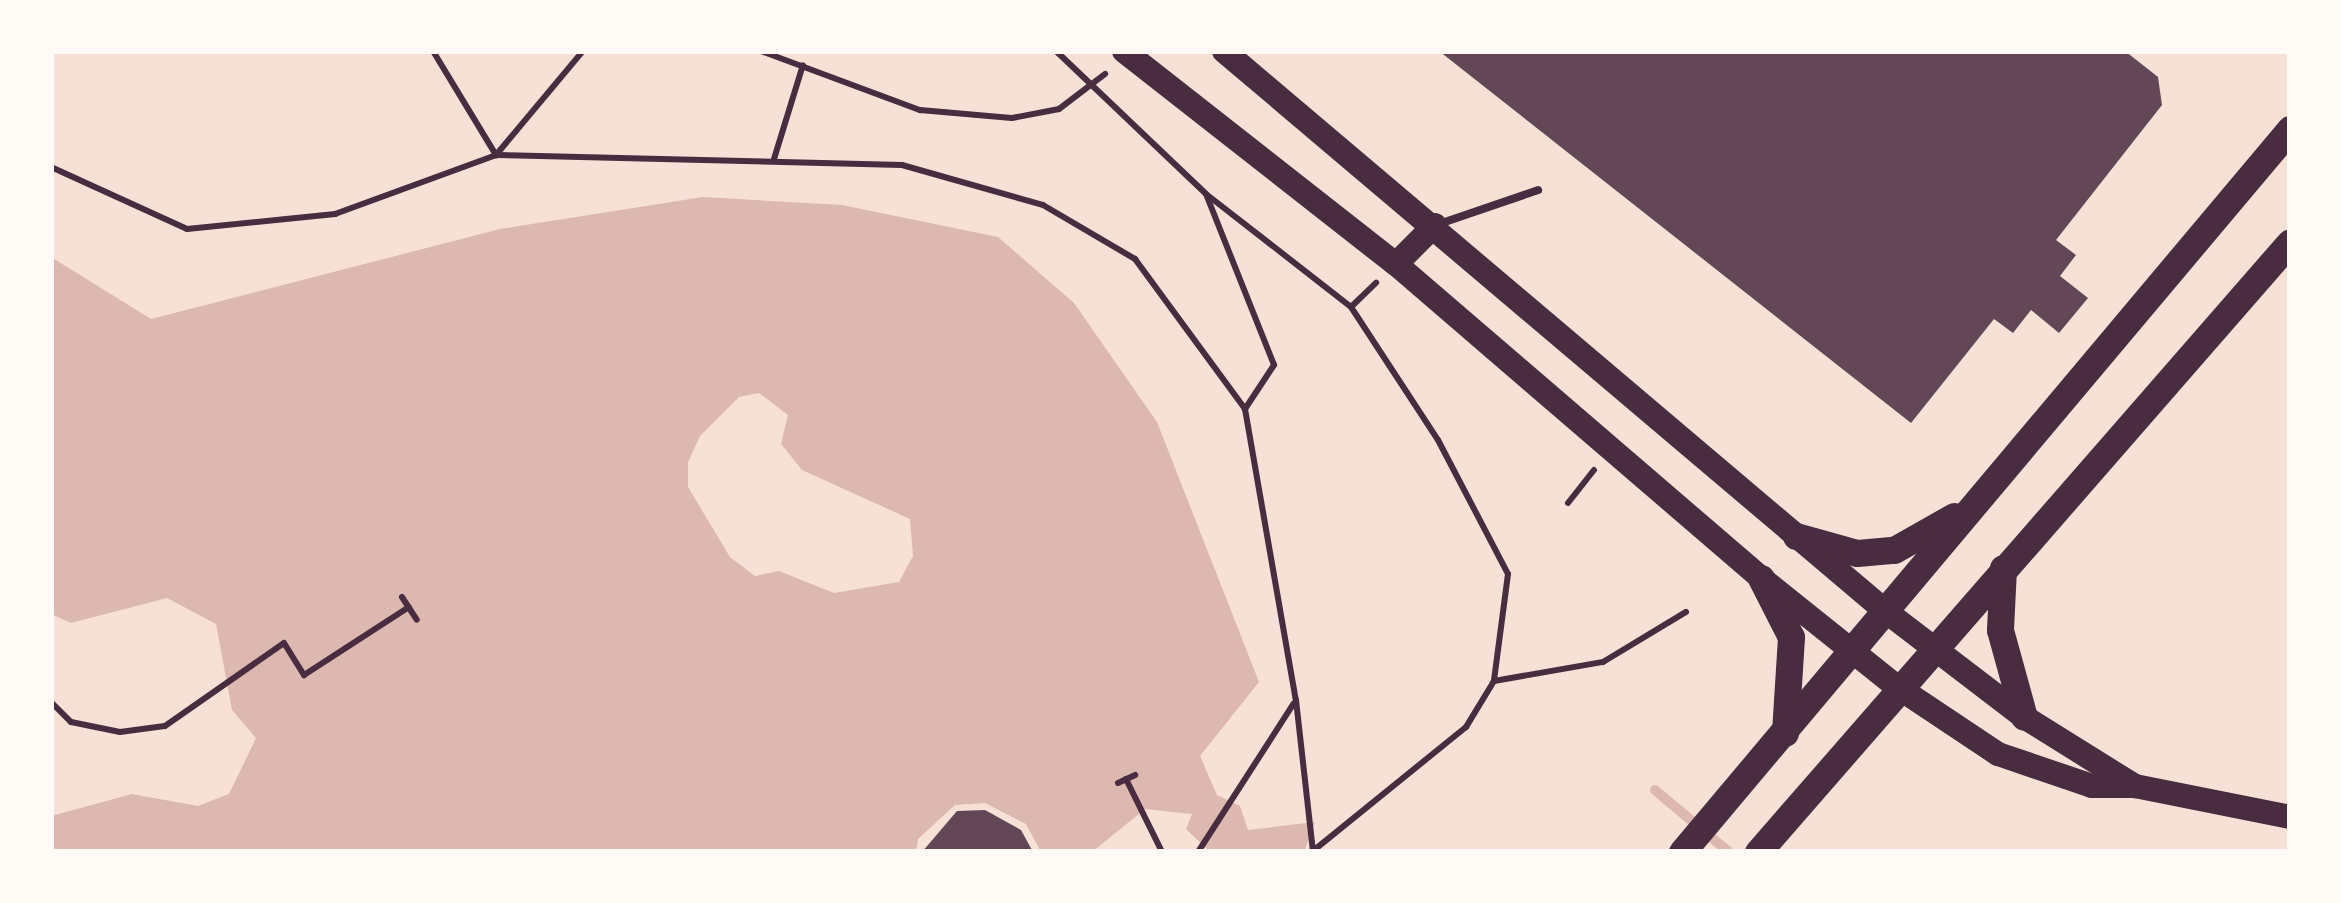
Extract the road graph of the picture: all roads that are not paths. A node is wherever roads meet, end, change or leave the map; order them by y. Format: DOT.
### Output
graph roads {
  1 [pos="1223,51"];
  2 [pos="1116,60"];
  3 [pos="2290,129"];
  4 [pos="1538,190"];
  5 [pos="1435,225"];
  6 [pos="2290,242"];
  7 [pos="1396,264"];
  8 [pos="1966,509"];
  9 [pos="1796,536"];
  10 [pos="2002,568"];
  11 [pos="1761,578"];
  12 [pos="1884,610"];
  13 [pos="1930,646"];
  14 [pos="1852,650"];
  15 [pos="1896,686"];
  16 [pos="2024,717"];
  17 [pos="1784,737"];
  18 [pos="2135,787"];
  19 [pos="2290,817"];
  20 [pos="1682,852"];
  21 [pos="1758,852"];
  1 -- 5 [label="main road"];
  2 -- 7 [label="main road"];
  3 -- 8 [label="main road"];
  4 -- 5 [label="lane"];
  5 -- 7 [label="main road"];
  5 -- 9 [label="main road"];
  6 -- 10 [label="main road"];
  7 -- 11 [label="main road"];
  8 -- 9 [label="main road"];
  8 -- 12 [label="main road"];
  9 -- 12 [label="main road"];
  10 -- 13 [label="main road"];
  10 -- 16 [label="main road"];
  11 -- 14 [label="main road"];
  11 -- 17 [label="main road"];
  12 -- 13 [label="main road"];
  12 -- 14 [label="main road"];
  13 -- 15 [label="main road"];
  13 -- 16 [label="main road"];
  14 -- 15 [label="main road"];
  14 -- 17 [label="main road"];
  15 -- 18 [label="main road"];
  15 -- 21 [label="main road"];
  16 -- 18 [label="main road"];
  17 -- 20 [label="main road"];
  18 -- 19 [label="main road"];
}
